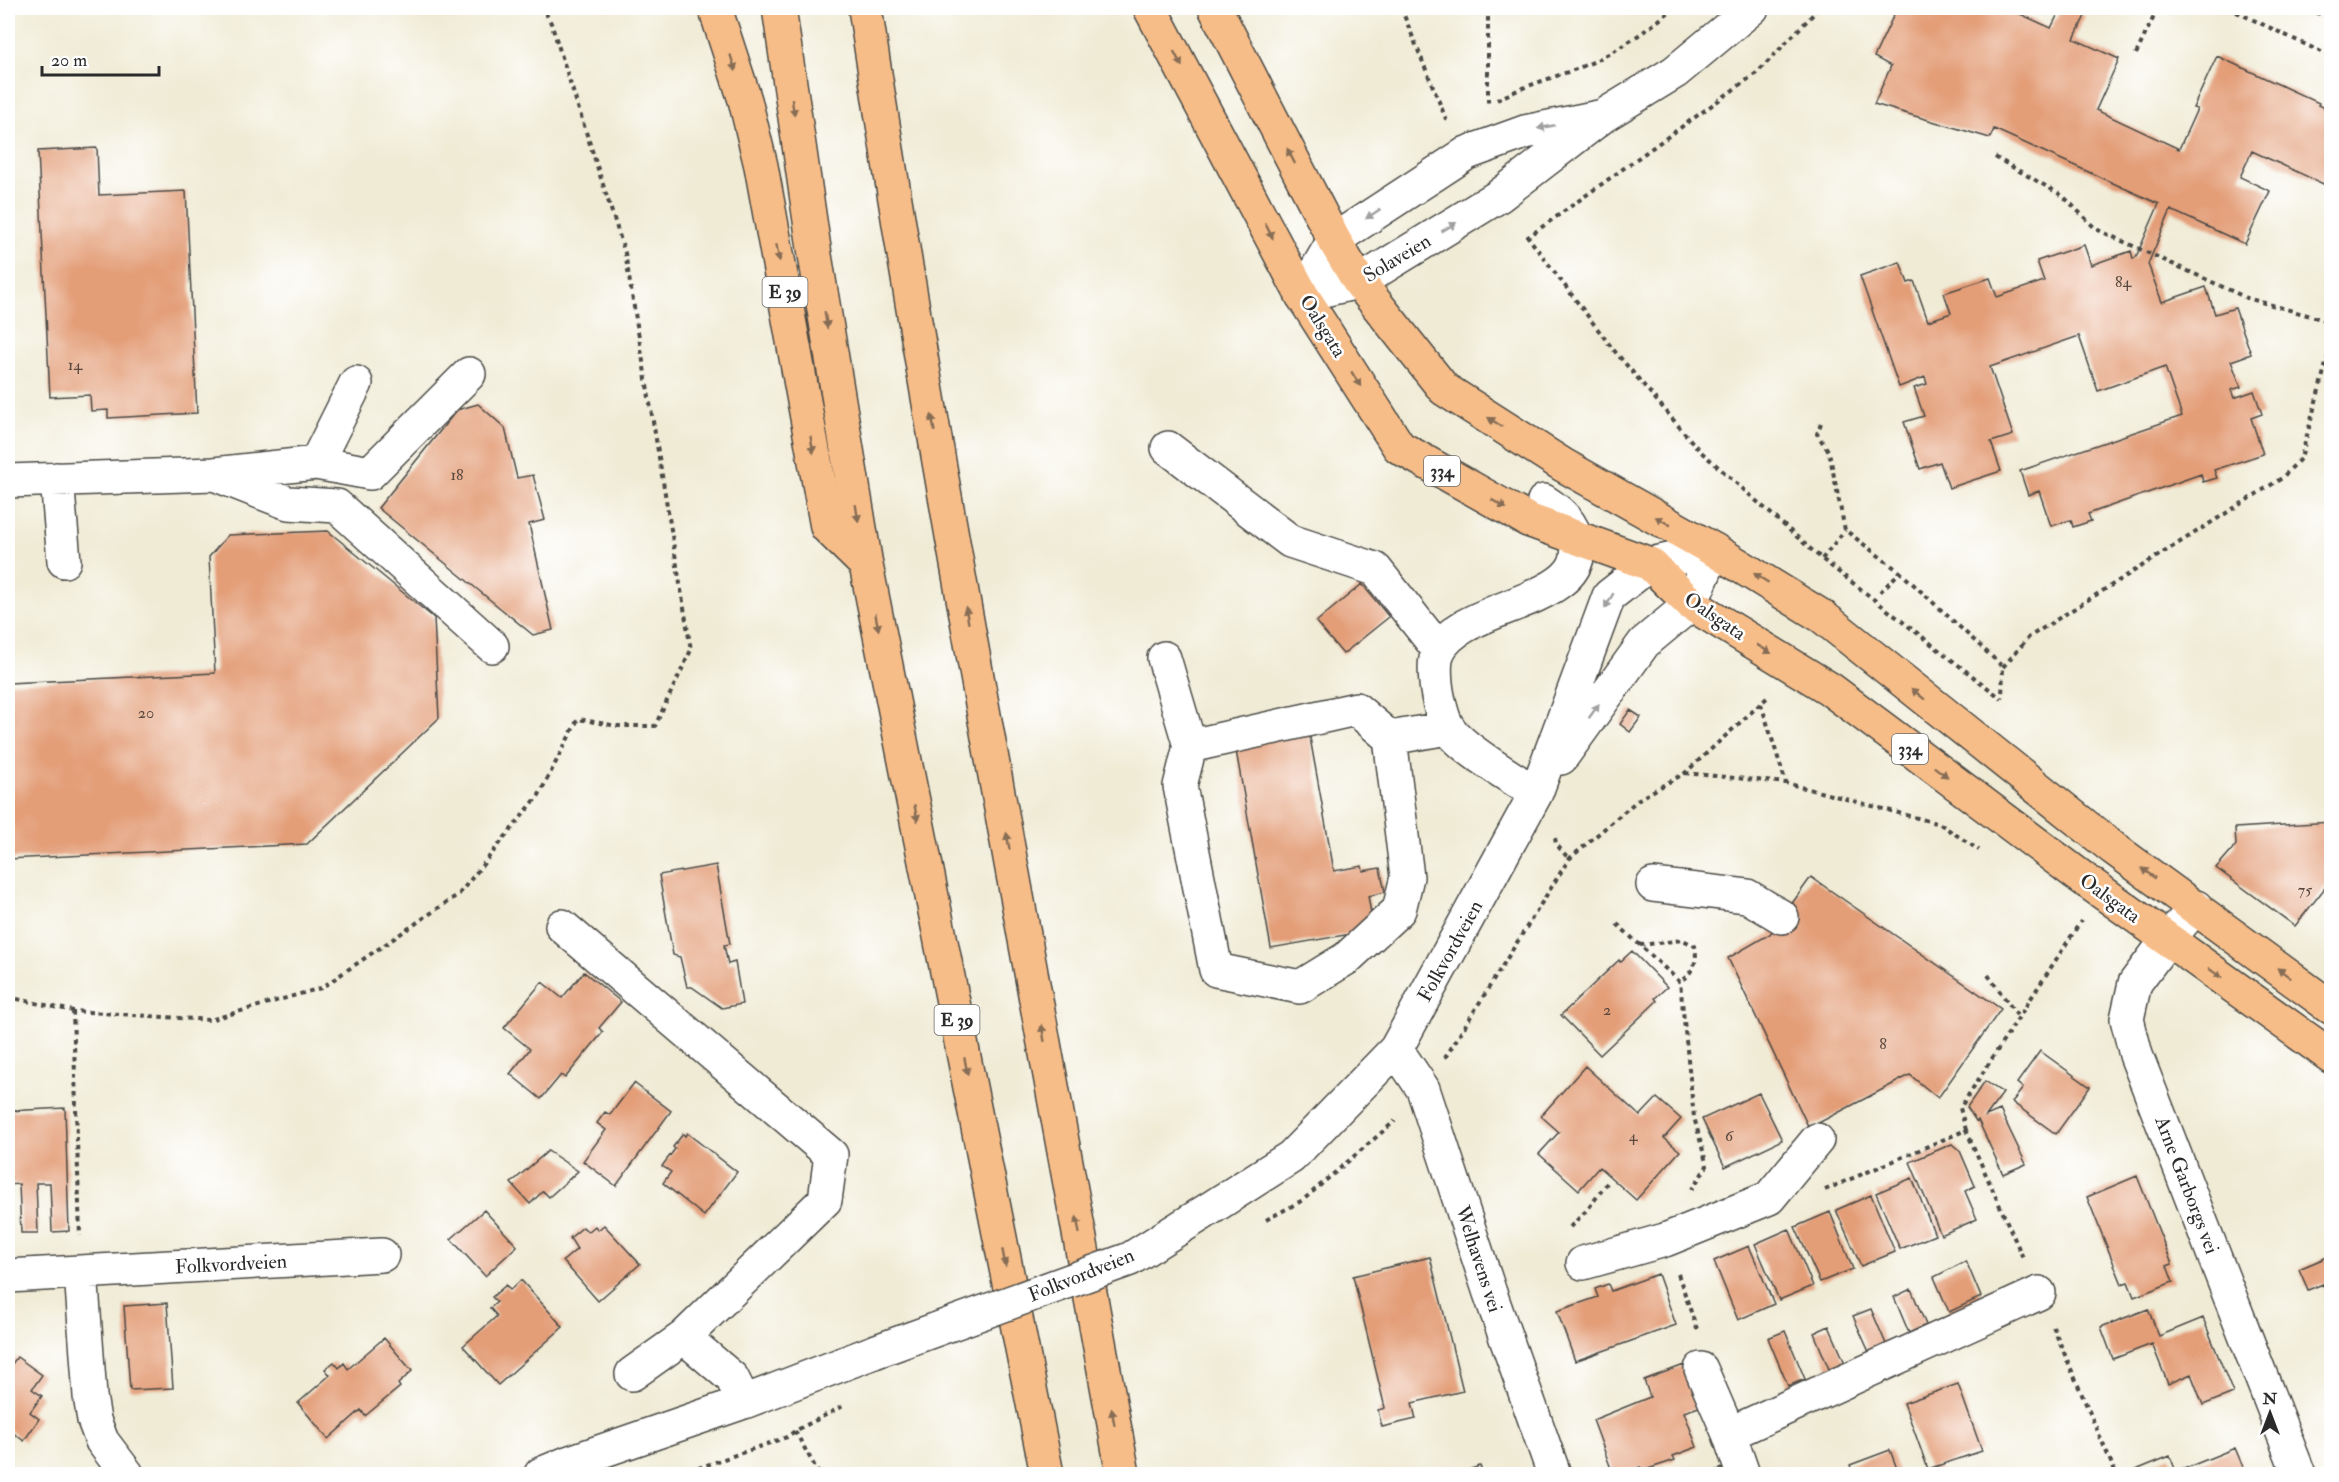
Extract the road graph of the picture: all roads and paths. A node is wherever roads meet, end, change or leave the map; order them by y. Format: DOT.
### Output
graph roads {
  1 [pos="543,8"];
  2 [pos="715,8"];
  3 [pos="779,8"];
  4 [pos="865,8"];
  5 [pos="883,8"];
  6 [pos="1150,8"];
  7 [pos="1215,8"];
  8 [pos="1401,8"];
  9 [pos="1488,8"];
  10 [pos="1674,8"];
  11 [pos="1752,8"];
  12 [pos="1818,8"];
  13 [pos="2158,8"];
  14 [pos="2228,8"];
  15 [pos="2298,8"];
  16 [pos="2331,17"];
  17 [pos="2136,54"];
  18 [pos="2331,57"];
  19 [pos="1488,105"];
  20 [pos="1480,109"];
  21 [pos="1603,116"];
  22 [pos="1456,123"];
  23 [pos="1995,157"];
  24 [pos="896,210"];
  25 [pos="1334,240"];
  26 [pos="1359,282"];
  27 [pos="1302,295"];
  28 [pos="2331,322"];
  29 [pos="2331,340"];
  30 [pos="469,374"];
  31 [pos="356,383"];
  32 [pos="1821,423"];
  33 [pos="1168,448"];
  34 [pos="316,463"];
  35 [pos="214,474"];
  36 [pos="57,479"];
  37 [pos="8,481"];
  38 [pos="1544,501"];
  39 [pos="1845,530"];
  40 [pos="1714,550"];
  41 [pos="1822,560"];
  42 [pos="64,561"];
  43 [pos="1650,564"];
  44 [pos="866,565"];
  45 [pos="1900,572"];
  46 [pos="1880,592"];
  47 [pos="1691,604"];
  48 [pos="492,646"];
  49 [pos="1439,650"];
  50 [pos="1164,658"];
  51 [pos="2003,667"];
  52 [pos="1772,693"];
  53 [pos="1761,703"];
  54 [pos="1448,728"];
  55 [pos="1390,738"];
  56 [pos="1190,746"];
  57 [pos="1685,773"];
  58 [pos="1786,783"];
  59 [pos="1536,793"];
  60 [pos="1548,834"];
  61 [pos="1985,854"];
  62 [pos="1569,859"];
  63 [pos="1653,885"];
  64 [pos="2196,908"];
  65 [pos="2086,913"];
  66 [pos="1782,917"];
  67 [pos="1617,924"];
  68 [pos="562,926"];
  69 [pos="2167,939"];
  70 [pos="1640,945"];
  71 [pos="1988,975"];
  72 [pos="1680,982"];
  73 [pos="8,997"];
  74 [pos="2331,1008"];
  75 [pos="73,1011"];
  76 [pos="2019,1018"];
  77 [pos="1396,1049"];
  78 [pos="2331,1057"];
  79 [pos="1440,1066"];
  80 [pos="1966,1130"];
  81 [pos="1817,1140"];
  82 [pos="1696,1182"];
  83 [pos="1607,1183"];
  84 [pos="1769,1198"];
  85 [pos="1563,1234"];
  86 [pos="382,1256"];
  87 [pos="1583,1263"];
  88 [pos="81,1272"];
  89 [pos="8,1276"];
  90 [pos="2038,1293"];
  91 [pos="684,1336"];
  92 [pos="1701,1369"];
  93 [pos="632,1374"];
  94 [pos="744,1402"];
  95 [pos="849,1404"];
  96 [pos="795,1431"];
  97 [pos="1729,1434"];
  98 [pos="127,1474"];
  99 [pos="541,1474"];
  100 [pos="681,1474"];
  101 [pos="819,1474"];
  102 [pos="1047,1474"];
  103 [pos="1123,1474"];
  104 [pos="1554,1474"];
  105 [pos="1743,1474"];
  106 [pos="2116,1474"];
  107 [pos="2299,1474"];
  1 -- 75 [label="path"];
  2 -- 44 [label="main road, E 39, one-way"];
  3 -- 44 [label="main road, E 39, one-way"];
  4 -- 24 [label="main road"];
  5 -- 24 [label="main road"];
  6 -- 27 [label="main road, Oalsgata / 334, one-way"];
  25 -- 7 [label="main road, 334, one-way"];
  8 -- 22 [label="path"];
  9 -- 19 [label="path"];
  10 -- 19 [label="path"];
  11 -- 21 [label="street, Solaveien"];
  12 -- 41 [label="path"];
  13 -- 17 [label="path"];
  14 -- 18 [label="path"];
  15 -- 16 [label="path"];
  19 -- 20 [label="path"];
  21 -- 25 [label="street, Solaveien, one-way"];
  26 -- 21 [label="street, Solaveien, one-way"];
  23 -- 28 [label="path"];
  103 -- 24 [label="main road, one-way"];
  25 -- 26 [label="main road, 334"];
  25 -- 27 [label="street, Solaveien"];
  26 -- 27 [label="street, Solaveien"];
  40 -- 26 [label="main road, 334, one-way"];
  27 -- 43 [label="main road, Oalsgata / 334, one-way"];
  29 -- 51 [label="path"];
  30 -- 34 [label="street"];
  31 -- 34 [label="street"];
  32 -- 39 [label="path"];
  33 -- 49 [label="street"];
  34 -- 35 [label="street"];
  35 -- 36 [label="street"];
  35 -- 48 [label="street"];
  36 -- 37 [label="street"];
  36 -- 42 [label="street"];
  38 -- 49 [label="street"];
  39 -- 41 [label="path"];
  39 -- 45 [label="path"];
  40 -- 43 [label="street, Folkvordveien"];
  40 -- 47 [label="street, Folkvordveien"];
  64 -- 40 [label="main road, 334, one-way"];
  41 -- 51 [label="path"];
  43 -- 47 [label="main road, Oalsgata / 334"];
  43 -- 59 [label="street, Folkvordveien, one-way"];
  44 -- 102 [label="main road, E 39, one-way"];
  45 -- 46 [label="path"];
  45 -- 51 [label="path"];
  59 -- 47 [label="street, Folkvordveien, one-way"];
  47 -- 69 [label="main road, Oalsgata / 334, one-way"];
  49 -- 54 [label="street"];
  50 -- 56 [label="street"];
  52 -- 53 [label="path"];
  53 -- 57 [label="path"];
  53 -- 58 [label="path"];
  54 -- 55 [label="street"];
  54 -- 59 [label="street"];
  55 -- 56 [label="street"];
  55 -- 56 [label="street"];
  57 -- 58 [label="path"];
  57 -- 62 [label="path"];
  58 -- 61 [label="path"];
  59 -- 77 [label="street, Folkvordveien"];
  60 -- 62 [label="path"];
  62 -- 79 [label="path"];
  63 -- 66 [label="street"];
  64 -- 69 [label="street, Arne Garborgs vei"];
  74 -- 64 [label="main road, 334, one-way"];
  65 -- 76 [label="path"];
  67 -- 70 [label="path"];
  68 -- 91 [label="street"];
  69 -- 78 [label="main road, Oalsgata / 334, one-way"];
  69 -- 107 [label="street, Arne Garborgs vei"];
  70 -- 72 [label="path"];
  70 -- 72 [label="path"];
  71 -- 76 [label="path"];
  72 -- 82 [label="path"];
  73 -- 75 [label="path"];
  75 -- 88 [label="path"];
  76 -- 80 [label="path"];
  77 -- 94 [label="street, Folkvordveien, bridge"];
  77 -- 104 [label="street, Welhavens vei"];
  80 -- 84 [label="path"];
  80 -- 90 [label="path"];
  81 -- 84 [label="street"];
  83 -- 85 [label="path"];
  84 -- 87 [label="street"];
  86 -- 88 [label="street, Folkvordveien"];
  88 -- 89 [label="street, Folkvordveien"];
  88 -- 98 [label="street"];
  90 -- 97 [label="street"];
  90 -- 106 [label="path"];
  91 -- 93 [label="street"];
  91 -- 94 [label="street"];
  92 -- 97 [label="street"];
  94 -- 99 [label="street, Folkvordveien"];
  95 -- 96 [label="path"];
  96 -- 100 [label="path"];
  96 -- 101 [label="path"];
  97 -- 105 [label="street"];
}
